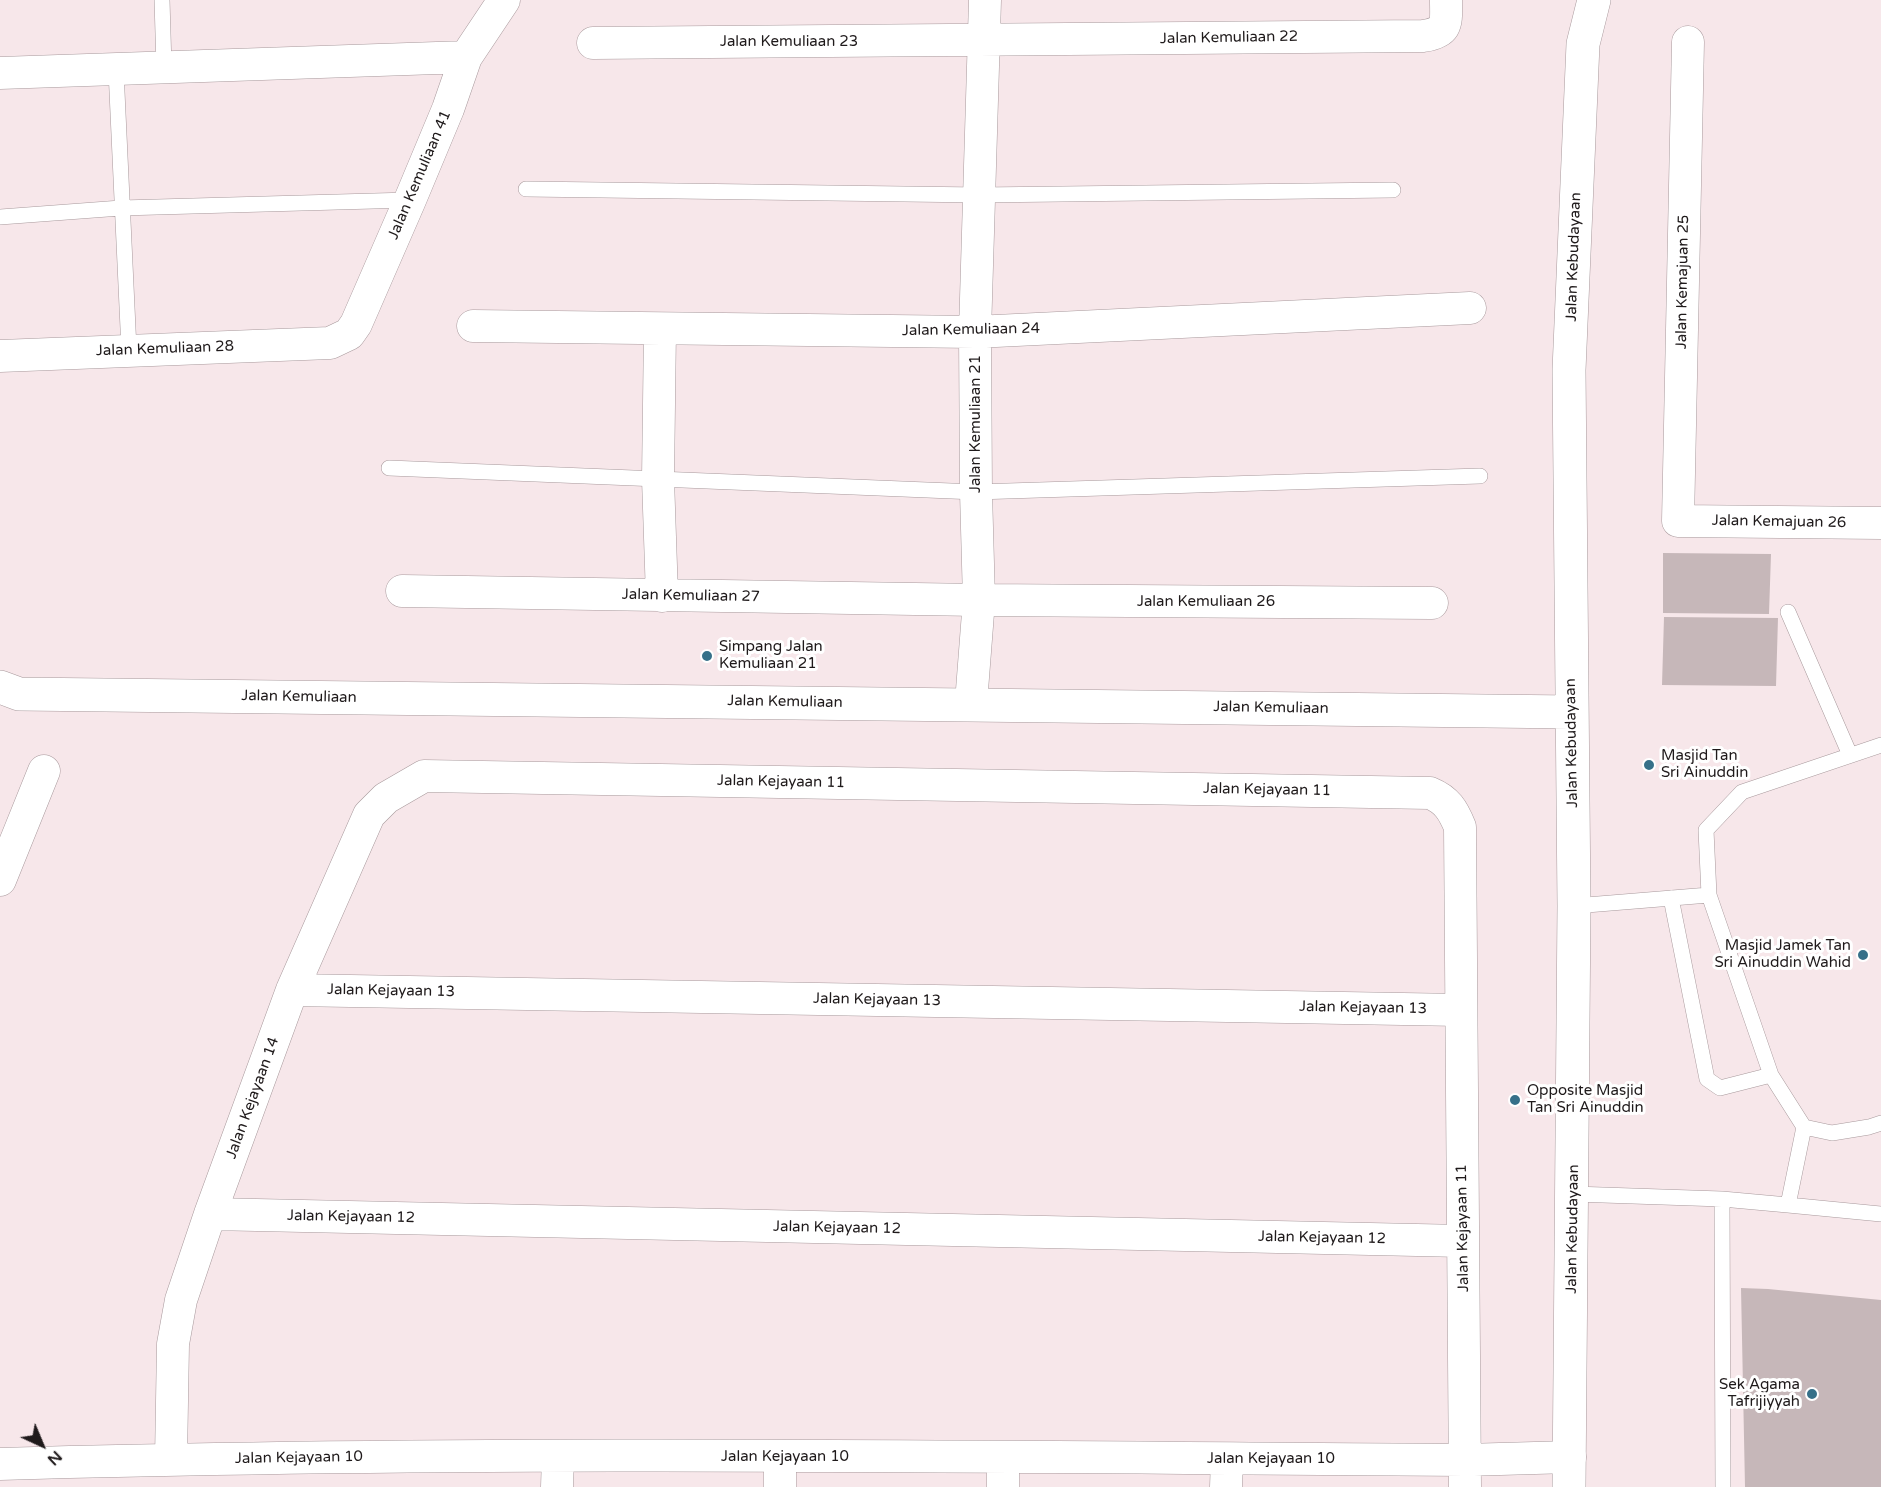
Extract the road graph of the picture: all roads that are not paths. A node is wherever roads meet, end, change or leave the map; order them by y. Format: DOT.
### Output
graph roads {
  1 [pos="162,0"];
  2 [pos="504,0"];
  3 [pos="985,0"];
  4 [pos="1446,0"];
  5 [pos="1594,0"];
  6 [pos="984,41"];
  7 [pos="1688,42"];
  8 [pos="593,44"];
  9 [pos="466,57"];
  10 [pos="164,67"];
  11 [pos="116,70"];
  12 [pos="0,73"];
  13 [pos="526,189"];
  14 [pos="1393,190"];
  15 [pos="980,195"];
  16 [pos="410,200"];
  17 [pos="121,208"];
  18 [pos="0,217"];
  19 [pos="1470,308"];
  20 [pos="473,327"];
  21 [pos="660,329"];
  22 [pos="975,332"];
  23 [pos="330,343"];
  24 [pos="129,350"];
  25 [pos="0,356"];
  26 [pos="389,468"];
  27 [pos="1480,476"];
  28 [pos="658,479"];
  29 [pos="975,492"];
  30 [pos="1678,521"];
  31 [pos="1881,523"];
  32 [pos="402,591"];
  33 [pos="662,596"];
  34 [pos="979,600"];
  35 [pos="1432,603"];
  36 [pos="1788,612"];
  37 [pos="0,687"];
  38 [pos="971,704"];
  39 [pos="1572,712"];
  40 [pos="1881,745"];
  41 [pos="1850,755"];
  42 [pos="44,771"];
  43 [pos="424,776"];
  44 [pos="0,880"];
  45 [pos="1709,895"];
  46 [pos="1671,898"];
  47 [pos="1574,906"];
  48 [pos="292,990"];
  49 [pos="1461,1010"];
  50 [pos="1771,1075"];
  51 [pos="1881,1123"];
  52 [pos="1804,1127"];
  53 [pos="1573,1194"];
  54 [pos="1722,1199"];
  55 [pos="1788,1204"];
  56 [pos="210,1214"];
  57 [pos="1881,1214"];
  58 [pos="1463,1241"];
  59 [pos="558,1456"];
  60 [pos="171,1459"];
  61 [pos="0,1464"];
  62 [pos="780,1472"];
  63 [pos="1003,1472"];
  64 [pos="1570,1472"];
  65 [pos="1227,1473"];
  66 [pos="1465,1474"];
  67 [pos="557,1487"];
  68 [pos="1723,1487"];
  1 -- 10 [label="lane"];
  2 -- 9 [label="street, Jalan Kemuliaan 41"];
  3 -- 6 [label="street, Jalan Kemuliaan 21"];
  4 -- 6 [label="street, Jalan Kemuliaan 22"];
  5 -- 39 [label="street, Jalan Kebudayaan"];
  6 -- 8 [label="street, Jalan Kemuliaan 23"];
  6 -- 15 [label="street, Jalan Kemuliaan 21"];
  7 -- 30 [label="street, Jalan Kemajuan 25"];
  9 -- 10 [label="street"];
  9 -- 16 [label="street, Jalan Kemuliaan 41"];
  10 -- 11 [label="street"];
  11 -- 12 [label="street"];
  11 -- 17 [label="lane"];
  13 -- 15 [label="lane"];
  14 -- 15 [label="lane"];
  15 -- 22 [label="street, Jalan Kemuliaan 21"];
  16 -- 17 [label="lane"];
  16 -- 23 [label="street, Jalan Kemuliaan 41"];
  17 -- 18 [label="lane"];
  17 -- 24 [label="lane"];
  19 -- 22 [label="street, Jalan Kemuliaan 24"];
  20 -- 21 [label="street, Jalan Kemuliaan 24"];
  21 -- 22 [label="street, Jalan Kemuliaan 24"];
  21 -- 28 [label="street"];
  22 -- 29 [label="street, Jalan Kemuliaan 21"];
  23 -- 24 [label="street, Jalan Kemuliaan 28"];
  24 -- 25 [label="street, Jalan Kemuliaan 28"];
  26 -- 28 [label="lane"];
  27 -- 29 [label="lane"];
  28 -- 29 [label="lane"];
  28 -- 33 [label="street"];
  29 -- 34 [label="street, Jalan Kemuliaan 21"];
  30 -- 31 [label="street, Jalan Kemajuan 26"];
  32 -- 33 [label="street, Jalan Kemuliaan 27"];
  33 -- 34 [label="street, Jalan Kemuliaan 27"];
  34 -- 35 [label="street, Jalan Kemuliaan 26"];
  34 -- 38 [label="street, Jalan Kemuliaan 21"];
  36 -- 41 [label="lane"];
  37 -- 38 [label="street, Jalan Kemuliaan"];
  38 -- 39 [label="street, Jalan Kemuliaan"];
  39 -- 47 [label="street, Jalan Kebudayaan"];
  40 -- 41 [label="lane"];
  41 -- 45 [label="lane"];
  42 -- 44 [label="street"];
  43 -- 48 [label="street, Jalan Kejayaan 14"];
  43 -- 49 [label="street, Jalan Kejayaan 11"];
  45 -- 46 [label="lane"];
  45 -- 50 [label="lane"];
  46 -- 47 [label="lane"];
  46 -- 50 [label="lane"];
  47 -- 53 [label="street, Jalan Kebudayaan"];
  48 -- 49 [label="street, Jalan Kejayaan 13"];
  48 -- 56 [label="street, Jalan Kejayaan 14"];
  49 -- 58 [label="street, Jalan Kejayaan 11"];
  50 -- 52 [label="lane"];
  51 -- 52 [label="lane"];
  52 -- 55 [label="lane"];
  53 -- 54 [label="lane"];
  53 -- 64 [label="street, Jalan Kebudayaan"];
  54 -- 55 [label="lane"];
  54 -- 68 [label="lane"];
  55 -- 57 [label="lane"];
  56 -- 58 [label="street, Jalan Kejayaan 12"];
  56 -- 60 [label="street, Jalan Kejayaan 14"];
  58 -- 66 [label="street, Jalan Kejayaan 11"];
  59 -- 60 [label="street, Jalan Kejayaan 10"];
  59 -- 62 [label="street, Jalan Kejayaan 10"];
  59 -- 67 [label="street"];
  60 -- 61 [label="street, Jalan Kejayaan 10"];
  62 -- 63 [label="street, Jalan Kejayaan 10"];
  63 -- 65 [label="street, Jalan Kejayaan 10"];
  64 -- 66 [label="street, Jalan Kejayaan 10"];
  65 -- 66 [label="street, Jalan Kejayaan 10"];
}
